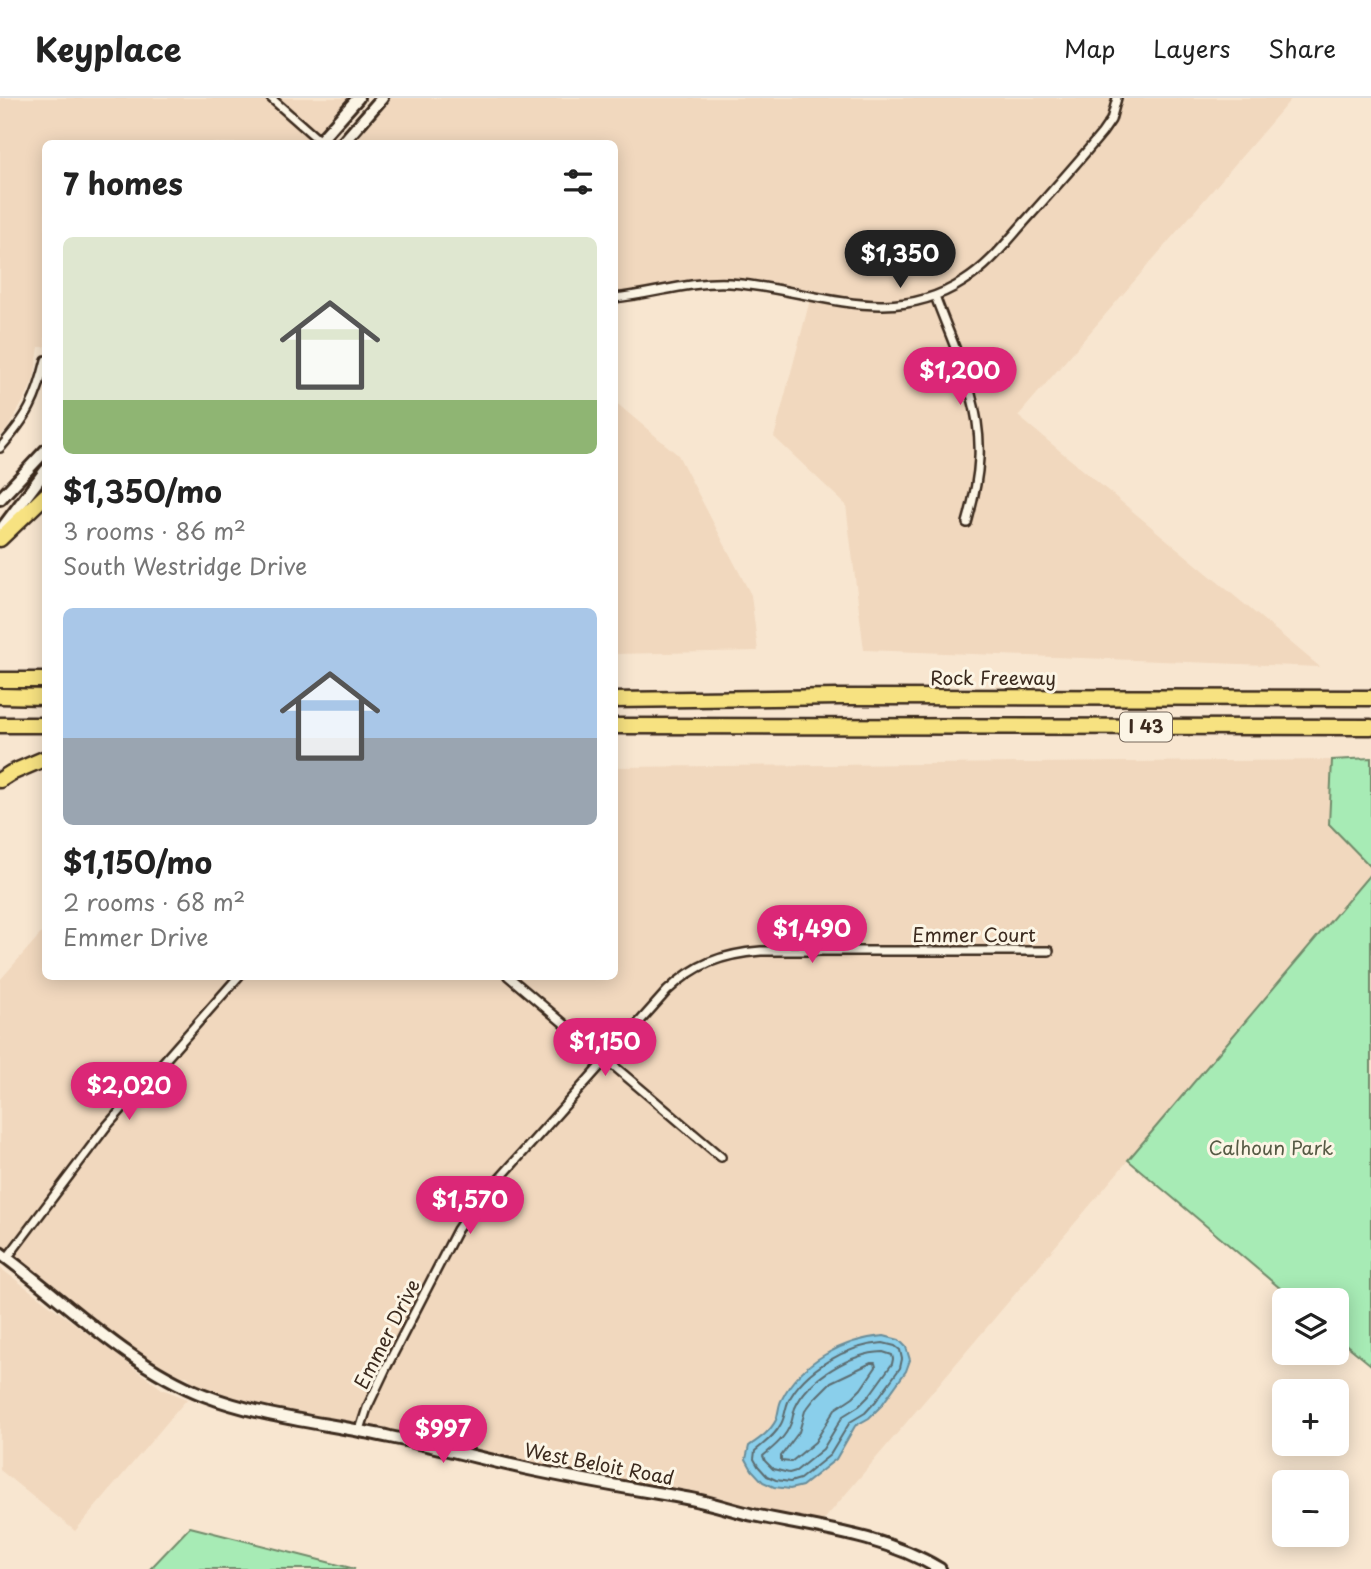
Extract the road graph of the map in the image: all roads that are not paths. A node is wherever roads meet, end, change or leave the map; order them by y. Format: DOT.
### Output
graph roads {
  1 [pos="271,98"];
  2 [pos="358,98"];
  3 [pos="382,98"];
  4 [pos="1116,98"];
  5 [pos="317,140"];
  6 [pos="323,140"];
  7 [pos="345,140"];
  8 [pos="935,296"];
  9 [pos="618,297"];
  10 [pos="42,377"];
  11 [pos="0,448"];
  12 [pos="42,454"];
  13 [pos="42,475"];
  14 [pos="0,499"];
  15 [pos="42,499"];
  16 [pos="967,523"];
  17 [pos="0,531"];
  18 [pos="0,538"];
  19 [pos="0,680"];
  20 [pos="42,680"];
  21 [pos="0,696"];
  22 [pos="42,696"];
  23 [pos="618,698"];
  24 [pos="1371,698"];
  25 [pos="0,725"];
  26 [pos="42,725"];
  27 [pos="618,726"];
  28 [pos="1371,727"];
  29 [pos="42,760"];
  30 [pos="0,780"];
  31 [pos="1049,951"];
  32 [pos="235,980"];
  33 [pos="513,980"];
  34 [pos="605,1059"];
  35 [pos="720,1157"];
  36 [pos="3,1255"];
  37 [pos="360,1430"];
  38 [pos="940,1569"];
  1 -- 5 [label="street"];
  2 -- 6 [label="main road"];
  3 -- 7 [label="main road"];
  4 -- 8 [label="street"];
  8 -- 9 [label="street"];
  8 -- 16 [label="street"];
  10 -- 11 [label="street"];
  12 -- 14 [label="main road"];
  13 -- 17 [label="main road"];
  15 -- 18 [label="highway"];
  19 -- 20 [label="highway"];
  21 -- 22 [label="highway"];
  23 -- 24 [label="highway, Rock Freeway / I 43"];
  25 -- 26 [label="highway"];
  27 -- 28 [label="highway, I 43"];
  29 -- 30 [label="highway"];
  31 -- 34 [label="street, Emmer Court"];
  32 -- 36 [label="street"];
  33 -- 34 [label="street"];
  34 -- 35 [label="street"];
  34 -- 37 [label="street, Emmer Drive"];
  36 -- 37 [label="main road, West Beloit Road"];
  37 -- 38 [label="main road, West Beloit Road"];
}
